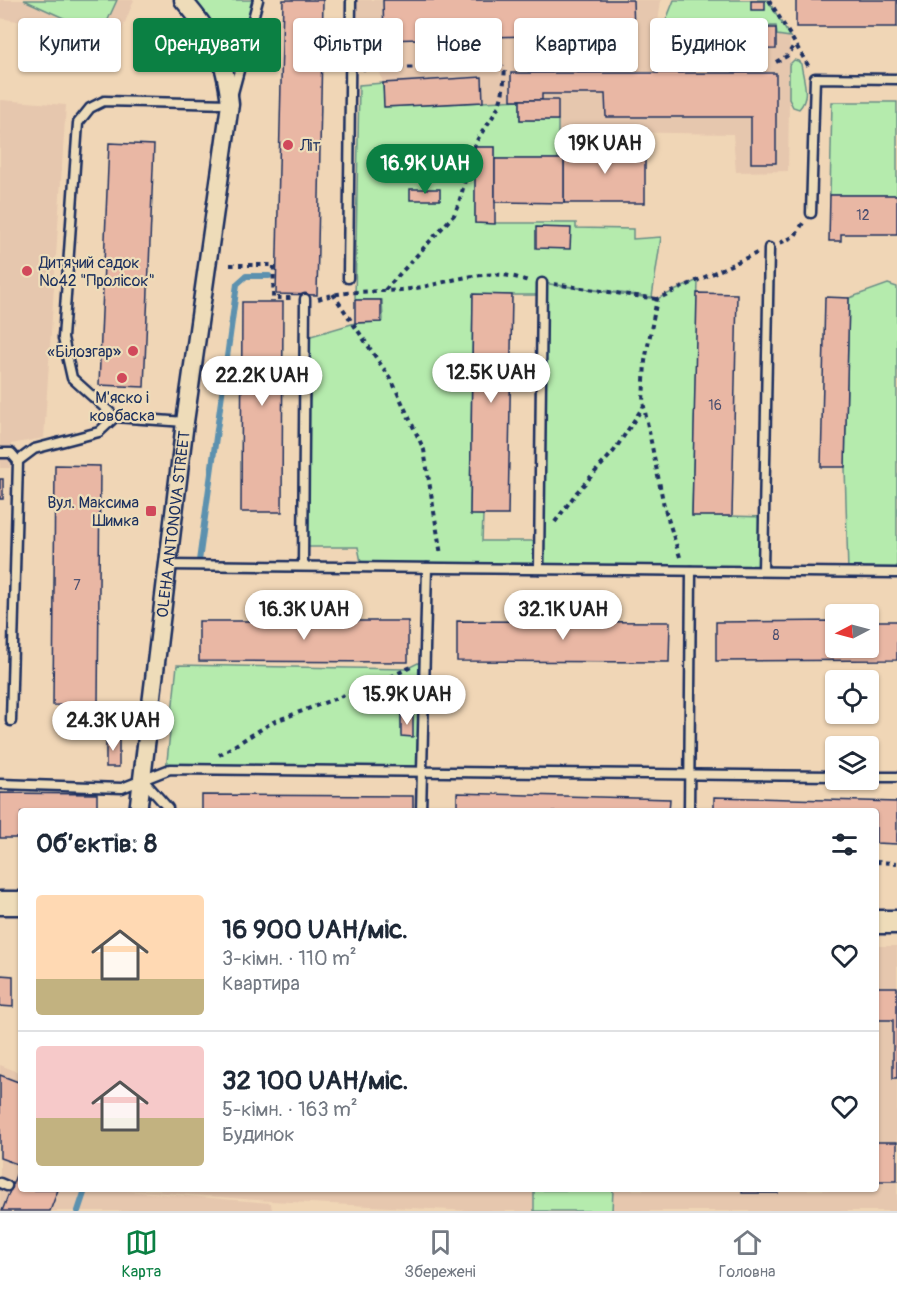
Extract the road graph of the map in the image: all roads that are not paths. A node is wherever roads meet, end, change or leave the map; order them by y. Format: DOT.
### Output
graph roads {
  1 [pos="183,0"];
  2 [pos="258,0"];
  3 [pos="351,0"];
  4 [pos="897,79"];
  5 [pos="230,104"];
  6 [pos="811,213"];
  7 [pos="769,248"];
  8 [pos="348,278"];
  9 [pos="542,283"];
  10 [pos="305,299"];
  11 [pos="115,417"];
  12 [pos="185,422"];
  13 [pos="0,453"];
  14 [pos="18,461"];
  15 [pos="167,565"];
  16 [pos="303,566"];
  17 [pos="427,567"];
  18 [pos="539,569"];
  19 [pos="691,571"];
  20 [pos="763,571"];
  21 [pos="897,573"];
  22 [pos="11,721"];
  23 [pos="422,772"];
  24 [pos="689,775"];
  25 [pos="825,776"];
  26 [pos="879,777"];
  27 [pos="897,777"];
  28 [pos="142,780"];
  29 [pos="0,784"];
  30 [pos="138,808"];
  31 [pos="168,808"];
  32 [pos="421,808"];
  33 [pos="689,808"];
  34 [pos="0,903"];
  35 [pos="18,903"];
  36 [pos="879,922"];
  37 [pos="897,922"];
  1 -- 5 [label="street, OLEHA ANTONOVA STREET"];
  2 -- 5 [label="lane"];
  3 -- 8 [label="lane"];
  4 -- 6 [label="lane"];
  5 -- 11 [label="lane"];
  5 -- 12 [label="street, OLEHA ANTONOVA STREET"];
  7 -- 20 [label="lane"];
  9 -- 18 [label="lane"];
  10 -- 16 [label="lane"];
  11 -- 12 [label="lane"];
  11 -- 14 [label="lane"];
  12 -- 15 [label="street, OLEHA ANTONOVA STREET"];
  13 -- 14 [label="lane"];
  14 -- 22 [label="lane"];
  15 -- 16 [label="lane"];
  15 -- 28 [label="street, OLEHA ANTONOVA STREET"];
  16 -- 17 [label="lane"];
  17 -- 18 [label="lane"];
  17 -- 23 [label="lane"];
  18 -- 19 [label="lane"];
  19 -- 20 [label="lane"];
  19 -- 24 [label="lane"];
  20 -- 21 [label="lane"];
  23 -- 24 [label="lane"];
  23 -- 28 [label="lane"];
  23 -- 32 [label="lane"];
  24 -- 25 [label="lane"];
  24 -- 33 [label="lane"];
  26 -- 27 [label="lane"];
  28 -- 29 [label="lane"];
  28 -- 30 [label="street, OLEHA ANTONOVA STREET"];
  28 -- 31 [label="lane"];
  34 -- 35 [label="main road"];
  36 -- 37 [label="main road"];
}
